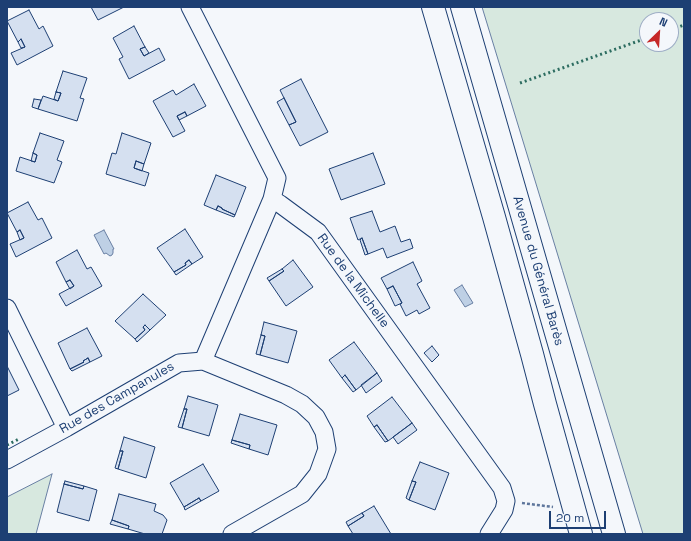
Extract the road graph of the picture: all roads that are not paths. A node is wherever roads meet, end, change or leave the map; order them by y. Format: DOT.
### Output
graph roads {
  1 [pos="190,7"];
  2 [pos="433,7"];
  3 [pos="462,7"];
  4 [pos="272,199"];
  5 [pos="7,308"];
  6 [pos="203,361"];
  7 [pos="66,428"];
  8 [pos="7,460"];
  9 [pos="232,534"];
  10 [pos="489,534"];
  11 [pos="581,534"];
  12 [pos="614,534"];
  1 -- 4 [label="street"];
  2 -- 11 [label="main road, Avenue du Général Barès"];
  3 -- 12 [label="main road, Avenue du Général Barès"];
  4 -- 6 [label="street"];
  4 -- 10 [label="street, Rue de la Michelle"];
  5 -- 7 [label="street"];
  6 -- 7 [label="street, Rue des Campanules"];
  6 -- 9 [label="street"];
  7 -- 8 [label="street, Rue des Campanules"];
}
